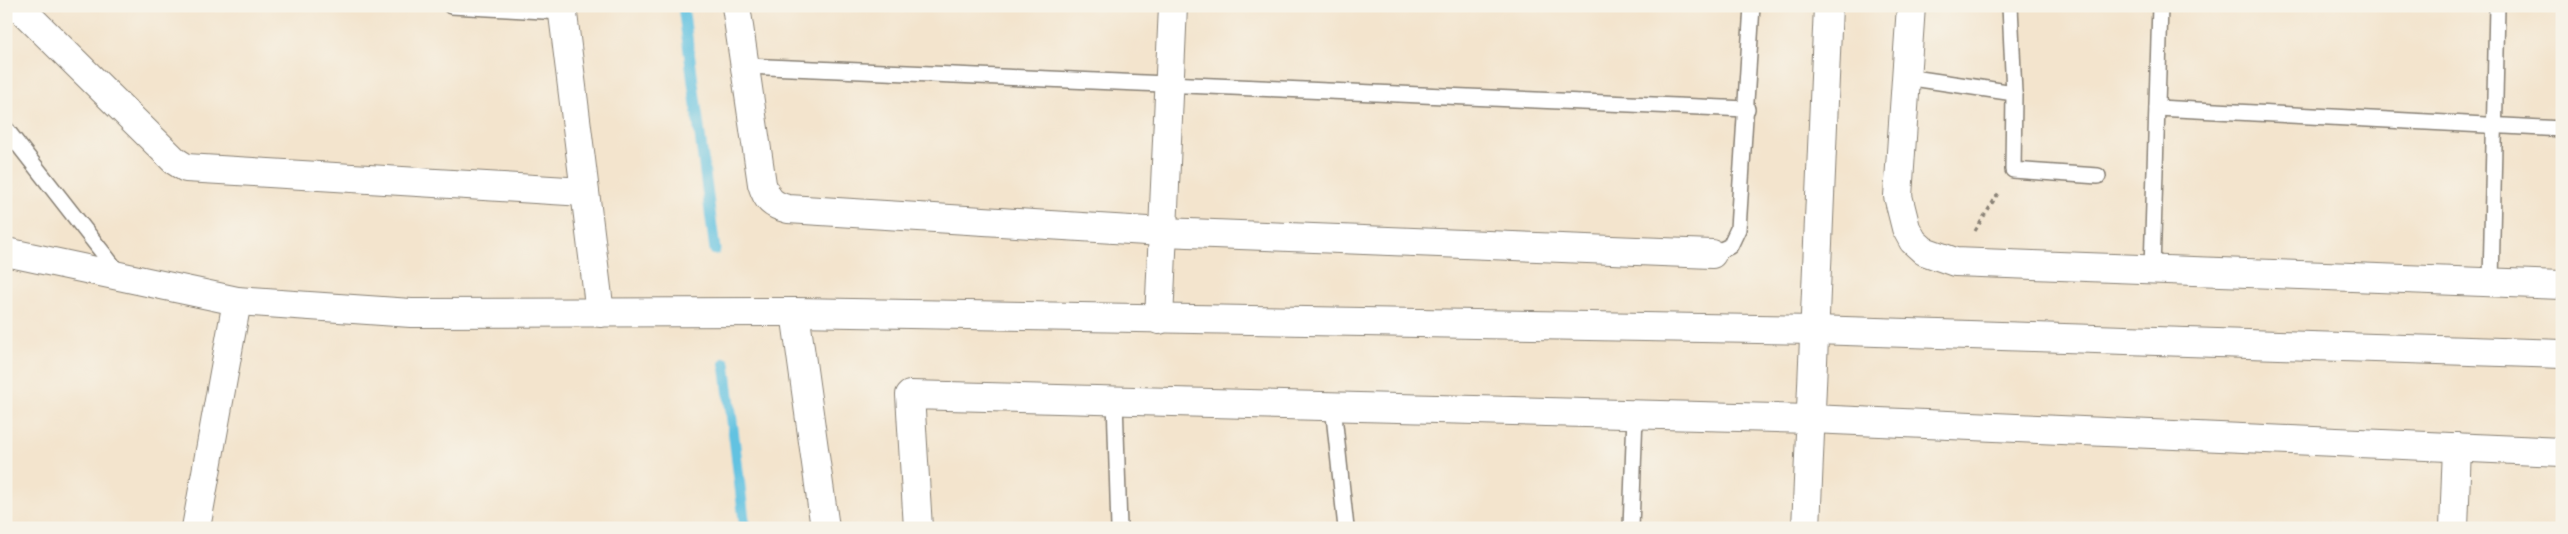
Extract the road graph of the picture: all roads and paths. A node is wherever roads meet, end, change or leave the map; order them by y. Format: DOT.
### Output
graph roads {
  1 [pos="18,6"];
  2 [pos="451,6"];
  3 [pos="736,6"];
  4 [pos="1173,6"];
  5 [pos="1752,6"];
  6 [pos="1828,6"];
  7 [pos="1911,6"];
  8 [pos="2010,6"];
  9 [pos="2160,6"];
  10 [pos="2497,6"];
  11 [pos="562,9"];
  12 [pos="745,66"];
  13 [pos="1906,77"];
  14 [pos="1169,84"];
  15 [pos="2014,93"];
  16 [pos="2157,108"];
  17 [pos="1746,110"];
  18 [pos="2494,126"];
  19 [pos="6,129"];
  20 [pos="2562,130"];
  21 [pos="2013,170"];
  22 [pos="2098,176"];
  23 [pos="584,192"];
  24 [pos="1163,232"];
  25 [pos="6,252"];
  26 [pos="1712,254"];
  27 [pos="1955,262"];
  28 [pos="2152,269"];
  29 [pos="121,277"];
  30 [pos="2491,282"];
  31 [pos="2562,285"];
  32 [pos="237,301"];
  33 [pos="796,312"];
  34 [pos="600,313"];
  35 [pos="1158,320"];
  36 [pos="1814,330"];
  37 [pos="2562,354"];
  38 [pos="1115,400"];
  39 [pos="1333,406"];
  40 [pos="1634,414"];
  41 [pos="1811,419"];
  42 [pos="2457,447"];
  43 [pos="2562,452"];
  44 [pos="196,528"];
  45 [pos="825,528"];
  46 [pos="918,528"];
  47 [pos="1119,528"];
  48 [pos="1346,528"];
  49 [pos="1631,528"];
  50 [pos="1806,528"];
  51 [pos="2454,528"];
  1 -- 23 [label="street"];
  2 -- 11 [label="lane"];
  3 -- 12 [label="street"];
  4 -- 14 [label="street"];
  5 -- 17 [label="lane"];
  6 -- 36 [label="street"];
  7 -- 13 [label="street"];
  8 -- 15 [label="lane"];
  9 -- 16 [label="lane"];
  10 -- 18 [label="lane"];
  11 -- 23 [label="street"];
  12 -- 14 [label="lane"];
  12 -- 24 [label="street"];
  13 -- 15 [label="lane"];
  13 -- 27 [label="street"];
  14 -- 17 [label="lane"];
  14 -- 24 [label="street"];
  15 -- 21 [label="lane"];
  16 -- 18 [label="lane"];
  16 -- 28 [label="lane"];
  17 -- 26 [label="lane"];
  18 -- 20 [label="lane"];
  18 -- 30 [label="lane"];
  19 -- 29 [label="lane"];
  21 -- 22 [label="lane"];
  21 -- 27 [label="path"];
  23 -- 34 [label="street"];
  24 -- 26 [label="street"];
  24 -- 35 [label="street"];
  25 -- 29 [label="street"];
  27 -- 28 [label="street"];
  28 -- 30 [label="street"];
  29 -- 32 [label="street"];
  30 -- 31 [label="street"];
  32 -- 34 [label="street"];
  32 -- 44 [label="street"];
  33 -- 34 [label="street"];
  33 -- 35 [label="street"];
  33 -- 45 [label="street"];
  35 -- 36 [label="street"];
  36 -- 37 [label="street"];
  36 -- 41 [label="street"];
  38 -- 39 [label="street"];
  38 -- 46 [label="street"];
  38 -- 47 [label="lane"];
  39 -- 40 [label="street"];
  39 -- 48 [label="lane"];
  40 -- 41 [label="street"];
  40 -- 49 [label="lane"];
  41 -- 42 [label="street"];
  41 -- 50 [label="street"];
  42 -- 43 [label="street"];
  42 -- 51 [label="street"];
}
